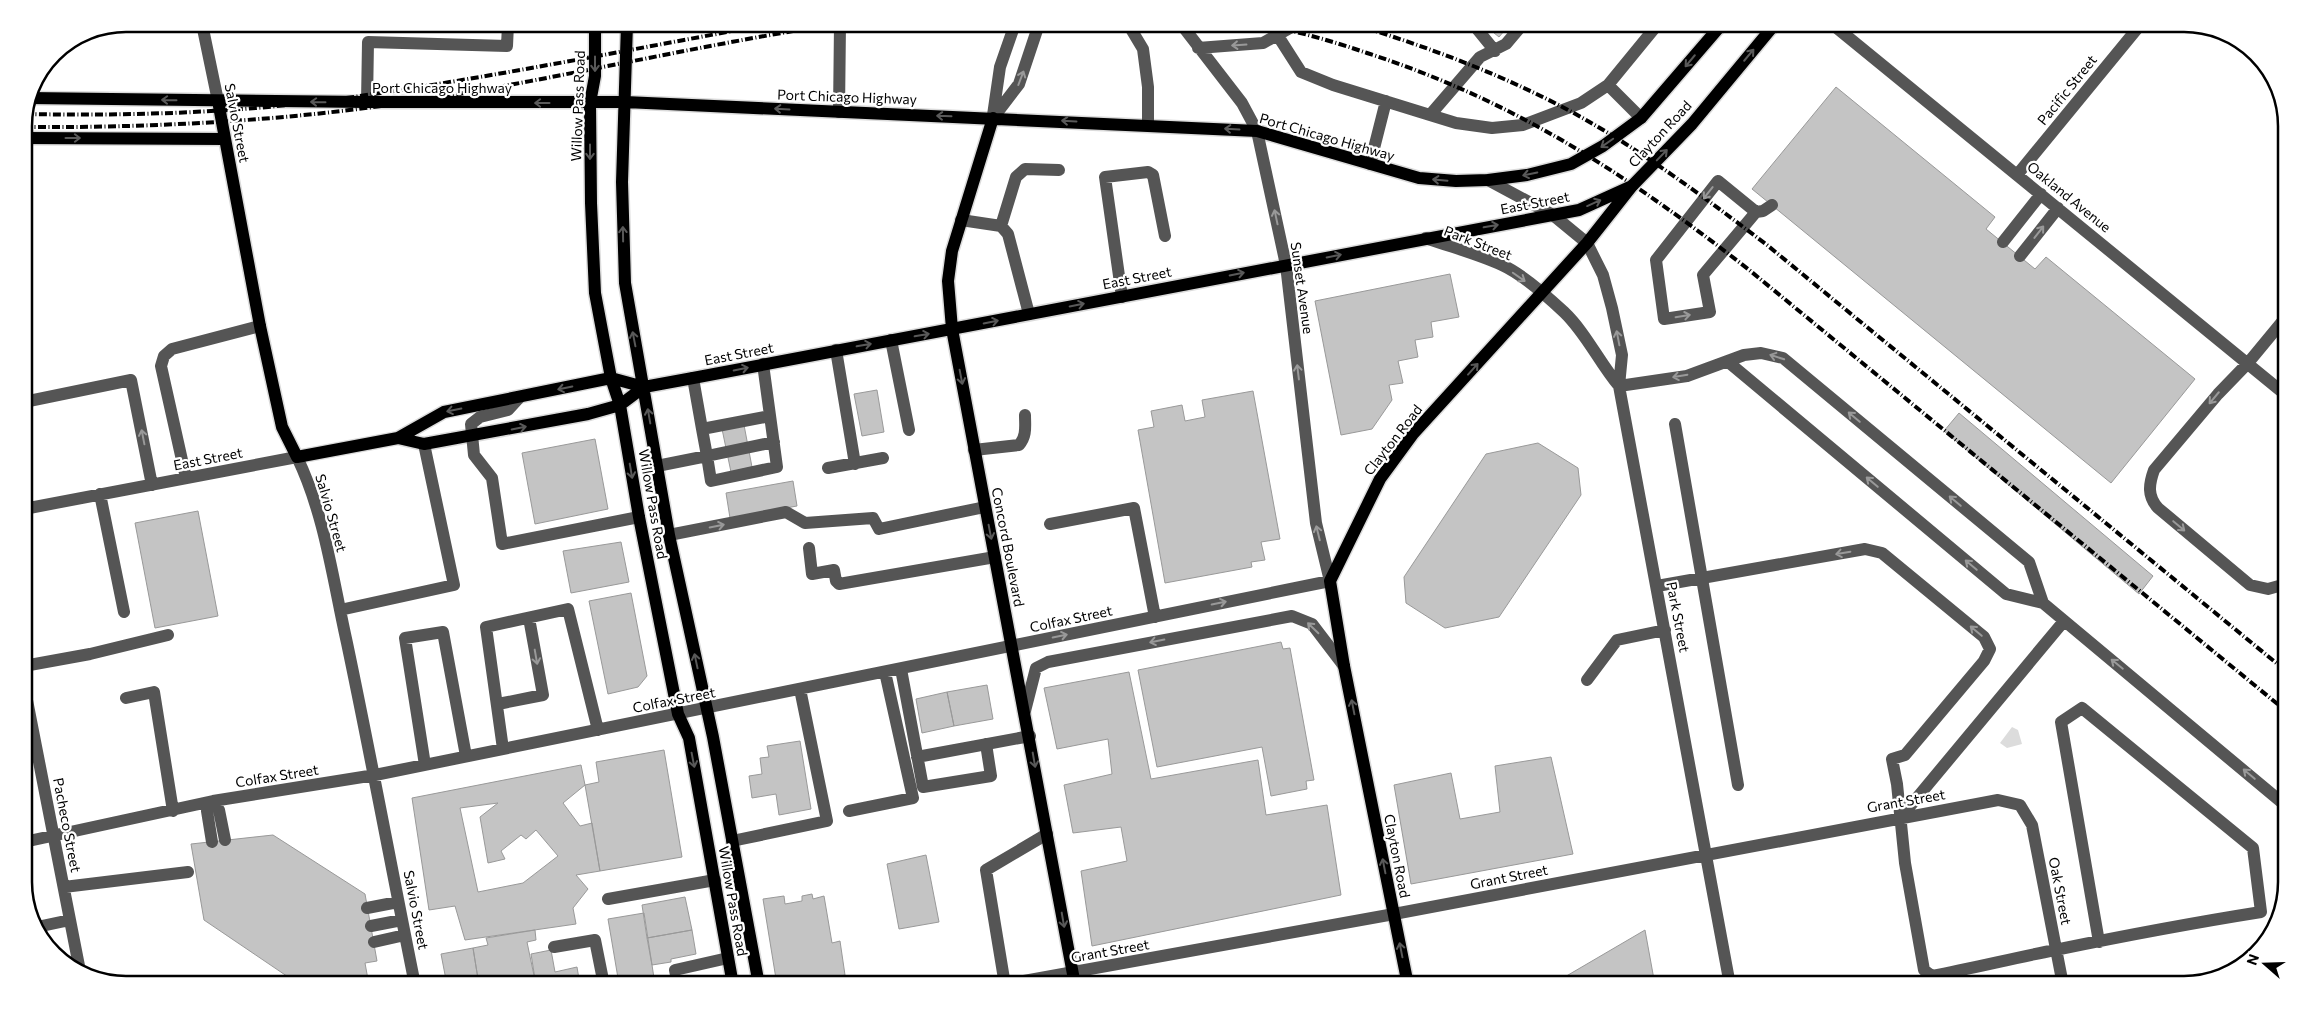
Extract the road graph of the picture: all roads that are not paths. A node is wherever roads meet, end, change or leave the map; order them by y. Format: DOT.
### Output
graph roads {
  1 [pos="204,32"];
  2 [pos="508,32"];
  3 [pos="595,32"];
  4 [pos="627,32"];
  5 [pos="840,32"];
  6 [pos="1012,32"];
  7 [pos="1036,32"];
  8 [pos="1133,32"];
  9 [pos="1187,32"];
  10 [pos="1284,32"];
  11 [pos="1480,32"];
  12 [pos="1516,32"];
  13 [pos="1651,32"];
  14 [pos="1715,32"];
  15 [pos="1768,32"];
  16 [pos="1842,32"];
  17 [pos="2134,32"];
  18 [pos="1278,36"];
  19 [pos="1198,48"];
  20 [pos="1495,51"];
  21 [pos="1608,85"];
  22 [pos="37,98"];
  23 [pos="218,101"];
  24 [pos="1386,101"];
  25 [pos="366,102"];
  26 [pos="625,102"];
  27 [pos="590,103"];
  28 [pos="839,112"];
  29 [pos="1430,115"];
  30 [pos="993,118"];
  31 [pos="1641,118"];
  32 [pos="1148,125"];
  33 [pos="1257,131"];
  34 [pos="33,138"];
  35 [pos="224,139"];
  36 [pos="1370,164"];
  37 [pos="1059,170"];
  38 [pos="2018,175"];
  39 [pos="1488,180"];
  40 [pos="1632,186"];
  41 [pos="2041,194"];
  42 [pos="1772,205"];
  43 [pos="2058,208"];
  44 [pos="1756,212"];
  45 [pos="1554,215"];
  46 [pos="961,220"];
  47 [pos="1001,226"];
  48 [pos="1165,236"];
  49 [pos="1426,238"];
  50 [pos="2003,242"];
  51 [pos="1587,243"];
  52 [pos="2020,256"];
  53 [pos="1286,265"];
  54 [pos="1541,293"];
  55 [pos="1122,296"];
  56 [pos="1029,314"];
  57 [pos="260,326"];
  58 [pos="2277,328"];
  59 [pos="952,329"];
  60 [pos="891,340"];
  61 [pos="836,350"];
  62 [pos="1727,361"];
  63 [pos="2248,363"];
  64 [pos="763,364"];
  65 [pos="612,378"];
  66 [pos="693,378"];
  67 [pos="1619,386"];
  68 [pos="644,387"];
  69 [pos="2277,388"];
  70 [pos="519,398"];
  71 [pos="33,400"];
  72 [pos="620,406"];
  73 [pos="1024,415"];
  74 [pos="770,416"];
  75 [pos="1675,424"];
  76 [pos="702,429"];
  77 [pos="909,430"];
  78 [pos="472,437"];
  79 [pos="398,438"];
  80 [pos="774,442"];
  81 [pos="424,444"];
  82 [pos="974,450"];
  83 [pos="707,456"];
  84 [pos="297,457"];
  85 [pos="883,458"];
  86 [pos="855,464"];
  87 [pos="657,466"];
  88 [pos="828,468"];
  89 [pos="186,478"];
  90 [pos="152,484"];
  91 [pos="100,494"];
  92 [pos="33,507"];
  93 [pos="985,507"];
  94 [pos="639,518"];
  95 [pos="1050,524"];
  96 [pos="669,534"];
  97 [pos="809,548"];
  98 [pos="995,557"];
  99 [pos="1700,578"];
  100 [pos="1330,581"];
  101 [pos="1657,586"];
  102 [pos="2278,586"];
  103 [pos="2043,604"];
  104 [pos="340,610"];
  105 [pos="124,612"];
  106 [pos="1155,617"];
  107 [pos="529,618"];
  108 [pos="2064,621"];
  109 [pos="1665,630"];
  110 [pos="168,635"];
  111 [pos="1012,646"];
  112 [pos="33,664"];
  113 [pos="1344,666"];
  114 [pos="901,669"];
  115 [pos="885,672"];
  116 [pos="1587,680"];
  117 [pos="800,689"];
  118 [pos="126,698"];
  119 [pos="498,704"];
  120 [pos="706,709"];
  121 [pos="1025,711"];
  122 [pos="678,714"];
  123 [pos="598,730"];
  124 [pos="33,733"];
  125 [pos="1030,736"];
  126 [pos="986,744"];
  127 [pos="503,749"];
  128 [pos="466,756"];
  129 [pos="917,757"];
  130 [pos="425,765"];
  131 [pos="375,775"];
  132 [pos="1738,785"];
  133 [pos="2278,799"];
  134 [pos="213,801"];
  135 [pos="2020,805"];
  136 [pos="173,810"];
  137 [pos="849,811"];
  138 [pos="1901,817"];
  139 [pos="1047,834"];
  140 [pos="54,837"];
  141 [pos="33,840"];
  142 [pos="224,840"];
  143 [pos="732,840"];
  144 [pos="212,842"];
  145 [pos="1707,854"];
  146 [pos="188,872"];
  147 [pos="715,880"];
  148 [pos="64,887"];
  149 [pos="608,899"];
  150 [pos="398,902"];
  151 [pos="367,908"];
  152 [pos="1394,914"];
  153 [pos="70,920"];
  154 [pos="402,920"];
  155 [pos="43,926"];
  156 [pos="371,926"];
  157 [pos="405,936"];
  158 [pos="374,942"];
  159 [pos="2099,942"];
  160 [pos="554,947"];
  161 [pos="2057,949"];
  162 [pos="728,958"];
  163 [pos="78,963"];
  164 [pos="413,976"];
  165 [pos="602,976"];
  166 [pos="676,976"];
  167 [pos="731,976"];
  168 [pos="757,976"];
  169 [pos="1003,976"];
  170 [pos="1073,976"];
  171 [pos="1089,976"];
  172 [pos="1406,976"];
  173 [pos="1728,976"];
  174 [pos="2062,976"];
  1 -- 23 [label="street, Salvio Street"];
  2 -- 25 [label="street"];
  3 -- 27 [label="main road, Willow Pass Road, one-way"];
  4 -- 26 [label="main road, Willow Pass Road"];
  5 -- 28 [label="street"];
  6 -- 30 [label="street, Concord Boulevard"];
  30 -- 7 [label="street, Concord Boulevard, one-way"];
  8 -- 32 [label="street"];
  9 -- 19 [label="street, Sunset Avenue"];
  10 -- 18 [label="street"];
  11 -- 20 [label="street"];
  12 -- 20 [label="street"];
  13 -- 21 [label="street"];
  14 -- 31 [label="main road, Clayton Road, one-way"];
  40 -- 15 [label="main road, Clayton Road, one-way"];
  16 -- 38 [label="street, Oakland Avenue"];
  17 -- 38 [label="street, Pacific Street"];
  18 -- 19 [label="street, one-way"];
  18 -- 24 [label="street"];
  19 -- 33 [label="street, Sunset Avenue"];
  20 -- 29 [label="street"];
  21 -- 29 [label="street"];
  21 -- 31 [label="street"];
  23 -- 22 [label="main road, Port Chicago Highway, one-way"];
  25 -- 23 [label="main road, Port Chicago Highway, one-way"];
  23 -- 35 [label="main road, Salvio Street"];
  24 -- 29 [label="street"];
  24 -- 36 [label="street"];
  27 -- 25 [label="main road, Port Chicago Highway, one-way"];
  26 -- 27 [label="main road, Port Chicago Highway"];
  28 -- 26 [label="main road, Port Chicago Highway, one-way"];
  68 -- 26 [label="main road, Willow Pass Road, one-way"];
  27 -- 65 [label="main road, Willow Pass Road, one-way"];
  30 -- 28 [label="main road, Port Chicago Highway, one-way"];
  32 -- 30 [label="main road, Port Chicago Highway, one-way"];
  30 -- 46 [label="main road, Concord Boulevard"];
  31 -- 39 [label="main road, Port Chicago Highway, one-way"];
  33 -- 32 [label="main road, Port Chicago Highway, one-way"];
  33 -- 36 [label="main road, Port Chicago Highway"];
  53 -- 33 [label="street, Sunset Avenue, one-way"];
  34 -- 35 [label="main road, one-way"];
  35 -- 57 [label="main road, Salvio Street"];
  39 -- 36 [label="main road, Port Chicago Highway, one-way"];
  37 -- 47 [label="street"];
  38 -- 41 [label="street, Oakland Avenue"];
  39 -- 45 [label="street, Park Street"];
  45 -- 40 [label="main road, East Street, one-way"];
  40 -- 51 [label="main road, Clayton Road"];
  41 -- 43 [label="street, Oakland Avenue"];
  41 -- 50 [label="street"];
  42 -- 44 [label="street"];
  52 -- 43 [label="street, one-way"];
  43 -- 63 [label="street, Oakland Avenue"];
  44 -- 44 [label="street, one-way"];
  49 -- 45 [label="main road, East Street, one-way"];
  45 -- 51 [label="street, Park Street"];
  46 -- 47 [label="street"];
  46 -- 59 [label="main road, Concord Boulevard"];
  47 -- 56 [label="street"];
  48 -- 55 [label="street"];
  53 -- 49 [label="main road, East Street, one-way"];
  49 -- 54 [label="street, Park Street, one-way"];
  51 -- 54 [label="main road, Clayton Road"];
  67 -- 51 [label="street, Park Street, one-way"];
  55 -- 53 [label="main road, East Street, one-way"];
  100 -- 53 [label="street, Sunset Avenue, one-way"];
  54 -- 67 [label="street, Park Street"];
  100 -- 54 [label="main road, Clayton Road, one-way"];
  56 -- 55 [label="main road, East Street, one-way"];
  59 -- 56 [label="main road, East Street, one-way"];
  57 -- 84 [label="main road, Salvio Street"];
  57 -- 89 [label="street"];
  58 -- 63 [label="street"];
  60 -- 59 [label="main road, East Street, one-way"];
  59 -- 82 [label="main road, Concord Boulevard, one-way"];
  61 -- 60 [label="main road, East Street, one-way"];
  60 -- 77 [label="street"];
  61 -- 64 [label="main road, East Street"];
  61 -- 86 [label="street"];
  62 -- 67 [label="street, one-way"];
  103 -- 62 [label="street, one-way"];
  103 -- 62 [label="street, one-way"];
  63 -- 69 [label="street, Oakland Avenue"];
  63 -- 102 [label="street, one-way"];
  66 -- 64 [label="main road, East Street, one-way"];
  64 -- 74 [label="street"];
  65 -- 68 [label="main road, East Street"];
  65 -- 70 [label="main road, East Street, one-way"];
  65 -- 72 [label="main road, Willow Pass Road"];
  66 -- 68 [label="main road, East Street"];
  66 -- 76 [label="street"];
  67 -- 101 [label="street, Park Street"];
  68 -- 72 [label="main road, East Street"];
  87 -- 68 [label="main road, Willow Pass Road, one-way"];
  70 -- 78 [label="street"];
  70 -- 79 [label="main road, East Street, one-way"];
  90 -- 71 [label="street, one-way"];
  78 -- 72 [label="main road, East Street, one-way"];
  72 -- 94 [label="main road, Willow Pass Road, one-way"];
  73 -- 82 [label="street"];
  74 -- 76 [label="street"];
  74 -- 80 [label="street"];
  75 -- 99 [label="street"];
  76 -- 83 [label="street"];
  78 -- 81 [label="main road, East Street"];
  78 -- 94 [label="street"];
  79 -- 81 [label="main road, East Street"];
  79 -- 84 [label="main road, East Street"];
  80 -- 83 [label="street"];
  80 -- 83 [label="street"];
  81 -- 104 [label="street"];
  82 -- 93 [label="main road, Concord Boulevard"];
  83 -- 87 [label="street"];
  84 -- 89 [label="street, East Street"];
  84 -- 104 [label="street, Salvio Street"];
  85 -- 86 [label="street"];
  86 -- 88 [label="street"];
  87 -- 96 [label="main road, Willow Pass Road"];
  89 -- 90 [label="street, East Street"];
  90 -- 91 [label="street, East Street"];
  91 -- 92 [label="street, East Street"];
  91 -- 105 [label="street"];
  96 -- 93 [label="street, one-way"];
  93 -- 98 [label="main road, Concord Boulevard, one-way"];
  94 -- 122 [label="main road, Willow Pass Road"];
  95 -- 106 [label="street"];
  120 -- 96 [label="main road, Willow Pass Road, one-way"];
  97 -- 98 [label="street"];
  98 -- 111 [label="main road, Concord Boulevard"];
  99 -- 101 [label="street"];
  99 -- 132 [label="street"];
  138 -- 99 [label="street, one-way"];
  106 -- 100 [label="street, Colfax Street, one-way"];
  100 -- 113 [label="main road, Clayton Road"];
  101 -- 109 [label="street, Park Street"];
  103 -- 108 [label="street"];
  104 -- 131 [label="street, Salvio Street"];
  111 -- 106 [label="street, Colfax Street, one-way"];
  107 -- 119 [label="street"];
  107 -- 119 [label="street, one-way"];
  107 -- 123 [label="street"];
  133 -- 108 [label="street, one-way"];
  108 -- 138 [label="street"];
  109 -- 116 [label="street"];
  109 -- 145 [label="street, Park Street"];
  110 -- 112 [label="street"];
  111 -- 114 [label="street, Colfax Street"];
  111 -- 121 [label="main road, Concord Boulevard"];
  113 -- 121 [label="street, one-way"];
  152 -- 113 [label="main road, Clayton Road, one-way"];
  114 -- 115 [label="street, Colfax Street"];
  114 -- 129 [label="street"];
  115 -- 117 [label="street, Colfax Street"];
  115 -- 137 [label="street"];
  117 -- 120 [label="street, Colfax Street"];
  117 -- 143 [label="street"];
  118 -- 136 [label="street"];
  119 -- 127 [label="street"];
  120 -- 122 [label="street, Colfax Street"];
  120 -- 143 [label="main road, Willow Pass Road"];
  121 -- 125 [label="main road, Concord Boulevard"];
  122 -- 123 [label="street, Colfax Street"];
  122 -- 147 [label="main road, Willow Pass Road, one-way"];
  123 -- 127 [label="street, Colfax Street"];
  124 -- 140 [label="street, Pacheco Street"];
  125 -- 126 [label="street"];
  125 -- 139 [label="main road, Concord Boulevard, one-way"];
  126 -- 129 [label="street"];
  126 -- 129 [label="street"];
  127 -- 128 [label="street, Colfax Street"];
  128 -- 130 [label="street, Colfax Street"];
  128 -- 130 [label="street"];
  130 -- 131 [label="street, Colfax Street"];
  131 -- 134 [label="street, Colfax Street"];
  131 -- 150 [label="street, Salvio Street"];
  134 -- 136 [label="street, Colfax Street"];
  134 -- 142 [label="street"];
  134 -- 144 [label="street"];
  135 -- 138 [label="street, Grant Street"];
  135 -- 161 [label="street, Oak Street"];
  136 -- 140 [label="street, Colfax Street"];
  138 -- 145 [label="street, Grant Street"];
  138 -- 161 [label="street"];
  139 -- 169 [label="street"];
  139 -- 170 [label="main road, Concord Boulevard, one-way"];
  140 -- 141 [label="street, Colfax Street"];
  140 -- 148 [label="street, Pacheco Street"];
  143 -- 168 [label="main road, Willow Pass Road"];
  145 -- 152 [label="street, Grant Street"];
  145 -- 173 [label="street, Park Street"];
  146 -- 148 [label="street"];
  147 -- 149 [label="street"];
  147 -- 162 [label="main road, Willow Pass Road"];
  148 -- 153 [label="street, Pacheco Street"];
  150 -- 151 [label="street"];
  150 -- 154 [label="street, Salvio Street"];
  152 -- 171 [label="street, Grant Street"];
  172 -- 152 [label="main road, Clayton Road, one-way"];
  153 -- 155 [label="street"];
  153 -- 163 [label="street, Pacheco Street"];
  154 -- 156 [label="street"];
  154 -- 157 [label="street, Salvio Street"];
  157 -- 158 [label="street"];
  157 -- 164 [label="street, Salvio Street"];
  159 -- 159 [label="street"];
  159 -- 161 [label="street"];
  160 -- 165 [label="street"];
  161 -- 174 [label="street, Oak Street"];
  162 -- 166 [label="street"];
  162 -- 167 [label="main road, Willow Pass Road"];
}
